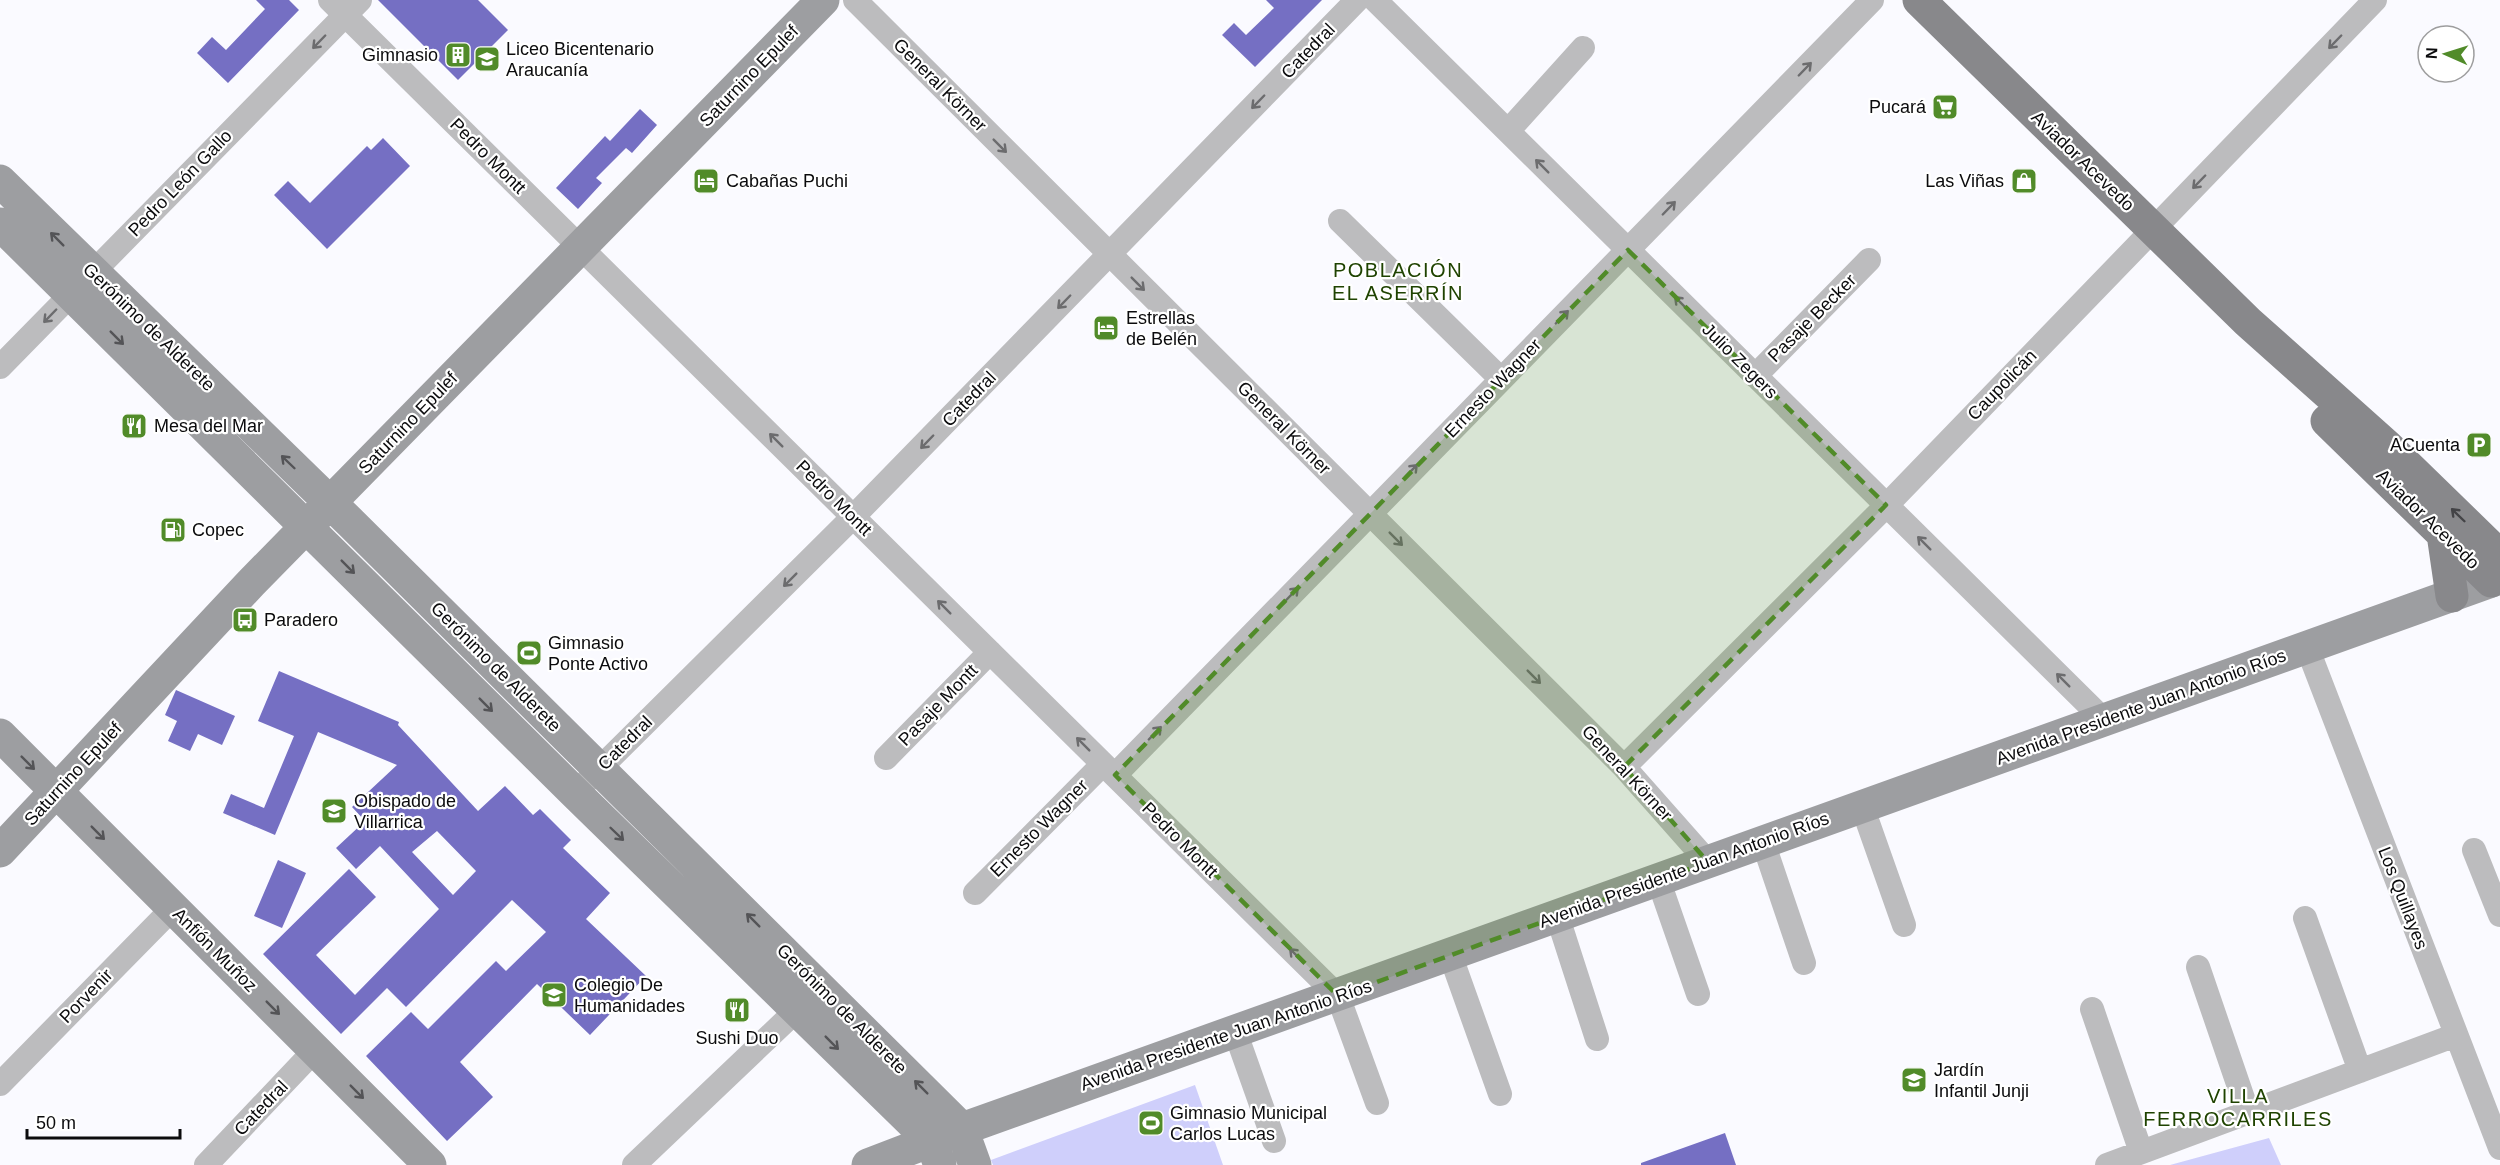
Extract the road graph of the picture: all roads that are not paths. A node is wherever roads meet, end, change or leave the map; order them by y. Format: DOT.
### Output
graph roads {
  1 [pos="823,0"];
  2 [pos="855,0"];
  3 [pos="1357,0"];
  4 [pos="1375,0"];
  5 [pos="1872,0"];
  6 [pos="1919,0"];
  7 [pos="2375,0"];
  8 [pos="345,5"];
  9 [pos="1583,48"];
  10 [pos="1508,131"];
  11 [pos="0,181"];
  12 [pos="1340,221"];
  13 [pos="0,224"];
  14 [pos="2153,229"];
  15 [pos="580,247"];
  16 [pos="1628,250"];
  17 [pos="1110,256"];
  18 [pos="1869,260"];
  19 [pos="82,283"];
  20 [pos="2248,322"];
  21 [pos="0,367"];
  22 [pos="1755,376"];
  23 [pos="1501,380"];
  24 [pos="2352,446"];
  25 [pos="2387,447"];
  26 [pos="2388,480"];
  27 [pos="330,503"];
  28 [pos="1886,505"];
  29 [pos="1371,513"];
  30 [pos="853,517"];
  31 [pos="307,526"];
  32 [pos="2443,534"];
  33 [pos="2497,572"];
  34 [pos="2452,596"];
  35 [pos="2307,647"];
  36 [pos="990,652"];
  37 [pos="2105,721"];
  38 [pos="0,735"];
  39 [pos="886,758"];
  40 [pos="1624,767"];
  41 [pos="599,768"];
  42 [pos="1109,770"];
  43 [pos="56,792"];
  44 [pos="575,794"];
  45 [pos="1862,806"];
  46 [pos="1763,842"];
  47 [pos="2474,850"];
  48 [pos="0,851"];
  49 [pos="1708,861"];
  50 [pos="1658,879"];
  51 [pos="2494,885"];
  52 [pos="975,893"];
  53 [pos="173,908"];
  54 [pos="1557,915"];
  55 [pos="2500,915"];
  56 [pos="2305,918"];
  57 [pos="1904,926"];
  58 [pos="1450,954"];
  59 [pos="1804,963"];
  60 [pos="2198,967"];
  61 [pos="1698,994"];
  62 [pos="1338,996"];
  63 [pos="798,1009"];
  64 [pos="2092,1009"];
  65 [pos="1234,1031"];
  66 [pos="2456,1035"];
  67 [pos="1597,1039"];
  68 [pos="315,1050"];
  69 [pos="2360,1071"];
  70 [pos="0,1084"];
  71 [pos="1500,1094"];
  72 [pos="1377,1103"];
  73 [pos="2248,1113"];
  74 [pos="962,1129"];
  75 [pos="1274,1141"];
  76 [pos="2499,1143"];
  77 [pos="2141,1152"];
  78 [pos="936,1153"];
  79 [pos="206,1165"];
  80 [pos="430,1165"];
  81 [pos="634,1165"];
  82 [pos="868,1165"];
  83 [pos="975,1165"];
  84 [pos="2107,1165"];
  1 -- 15 [label="main road, Saturnino Epulef"];
  2 -- 17 [label="street, General Körner, one-way"];
  3 -- 17 [label="street, Catedral, one-way"];
  4 -- 10 [label="street, Julio Zegers"];
  16 -- 5 [label="street, Ernesto Wagner, one-way"];
  6 -- 14 [label="main road, Aviador Acevedo"];
  7 -- 14 [label="street, Caupolicán, one-way"];
  8 -- 15 [label="street, Pedro Montt"];
  8 -- 19 [label="street, Pedro León Gallo, one-way"];
  9 -- 10 [label="street"];
  16 -- 10 [label="street, Julio Zegers, one-way"];
  19 -- 11 [label="main road, Gerónimo de Alderete, one-way"];
  12 -- 23 [label="street"];
  13 -- 19 [label="main road, Gerónimo de Alderete"];
  14 -- 20 [label="main road, Aviador Acevedo"];
  14 -- 28 [label="street, Caupolicán"];
  15 -- 27 [label="main road, Saturnino Epulef"];
  30 -- 15 [label="street, Pedro Montt, one-way"];
  22 -- 16 [label="street, Julio Zegers, one-way"];
  23 -- 16 [label="street, Ernesto Wagner, one-way"];
  17 -- 29 [label="street, General Körner, one-way"];
  17 -- 30 [label="street, Catedral, one-way"];
  18 -- 22 [label="street, Pasaje Becker"];
  19 -- 21 [label="street, Pedro León Gallo, one-way"];
  27 -- 19 [label="main road, Gerónimo de Alderete, one-way"];
  19 -- 31 [label="main road, Gerónimo de Alderete, one-way"];
  20 -- 24 [label="main road, Aviador Acevedo"];
  20 -- 25 [label="main road, Aviador Acevedo"];
  22 -- 28 [label="street, Julio Zegers"];
  29 -- 23 [label="street, Ernesto Wagner, one-way"];
  24 -- 25 [label="main road"];
  24 -- 26 [label="main road, Aviador Acevedo"];
  25 -- 26 [label="main road"];
  33 -- 25 [label="main road, Aviador Acevedo, one-way"];
  26 -- 32 [label="main road, Aviador Acevedo"];
  27 -- 31 [label="main road, Saturnino Epulef"];
  27 -- 41 [label="main road, Gerónimo de Alderete"];
  37 -- 28 [label="street, Julio Zegers, one-way"];
  28 -- 40 [label="street, Caupolicán"];
  29 -- 40 [label="street, General Körner, one-way"];
  42 -- 29 [label="street, Ernesto Wagner, one-way"];
  36 -- 30 [label="street, Pedro Montt, one-way"];
  30 -- 41 [label="street, Catedral, one-way"];
  31 -- 43 [label="main road, Saturnino Epulef"];
  31 -- 44 [label="main road, Gerónimo de Alderete, one-way"];
  32 -- 33 [label="main road, Aviador Acevedo"];
  32 -- 34 [label="main road"];
  33 -- 34 [label="main road, Avenida Presidente Juan Antonio Ríos"];
  34 -- 35 [label="main road, Avenida Presidente Juan Antonio Ríos"];
  35 -- 37 [label="main road, Avenida Presidente Juan Antonio Ríos"];
  35 -- 66 [label="street, Los Quillayes"];
  36 -- 39 [label="street, Pasaje Montt"];
  42 -- 36 [label="street, Pedro Montt, one-way"];
  37 -- 45 [label="main road, Avenida Presidente Juan Antonio Ríos"];
  38 -- 43 [label="main road, Anfión Muñoz, one-way"];
  40 -- 49 [label="street, General Körner"];
  41 -- 44 [label="street, Catedral"];
  74 -- 41 [label="main road, Gerónimo de Alderete, one-way"];
  42 -- 52 [label="street, Ernesto Wagner"];
  62 -- 42 [label="street, Pedro Montt, one-way"];
  43 -- 48 [label="main road, Saturnino Epulef"];
  43 -- 53 [label="main road, Anfión Muñoz, one-way"];
  44 -- 63 [label="main road, Gerónimo de Alderete, one-way"];
  45 -- 46 [label="main road, Avenida Presidente Juan Antonio Ríos"];
  45 -- 57 [label="street"];
  46 -- 49 [label="main road, Avenida Presidente Juan Antonio Ríos"];
  46 -- 59 [label="street"];
  47 -- 51 [label="street"];
  49 -- 50 [label="main road, Avenida Presidente Juan Antonio Ríos"];
  50 -- 54 [label="main road, Avenida Presidente Juan Antonio Ríos"];
  50 -- 61 [label="street"];
  51 -- 55 [label="street"];
  53 -- 68 [label="main road, Anfión Muñoz, one-way"];
  53 -- 70 [label="street, Porvenir"];
  54 -- 58 [label="main road, Avenida Presidente Juan Antonio Ríos"];
  54 -- 67 [label="street"];
  56 -- 69 [label="street"];
  58 -- 62 [label="main road, Avenida Presidente Juan Antonio Ríos"];
  58 -- 71 [label="street"];
  60 -- 73 [label="street"];
  62 -- 65 [label="main road, Avenida Presidente Juan Antonio Ríos"];
  62 -- 72 [label="street"];
  63 -- 78 [label="main road, Gerónimo de Alderete, one-way"];
  63 -- 81 [label="street"];
  64 -- 77 [label="street"];
  65 -- 74 [label="main road, Avenida Presidente Juan Antonio Ríos"];
  65 -- 75 [label="street"];
  66 -- 69 [label="street"];
  66 -- 76 [label="street, Los Quillayes"];
  68 -- 79 [label="street, Catedral"];
  68 -- 80 [label="main road, Anfión Muñoz, one-way"];
  69 -- 73 [label="street"];
  73 -- 77 [label="street"];
  74 -- 78 [label="main road, Avenida Presidente Juan Antonio Ríos"];
  74 -- 83 [label="main road, Gerónimo de Alderete"];
  77 -- 84 [label="street"];
  78 -- 82 [label="main road, Avenida Presidente Juan Antonio Ríos"];
}
